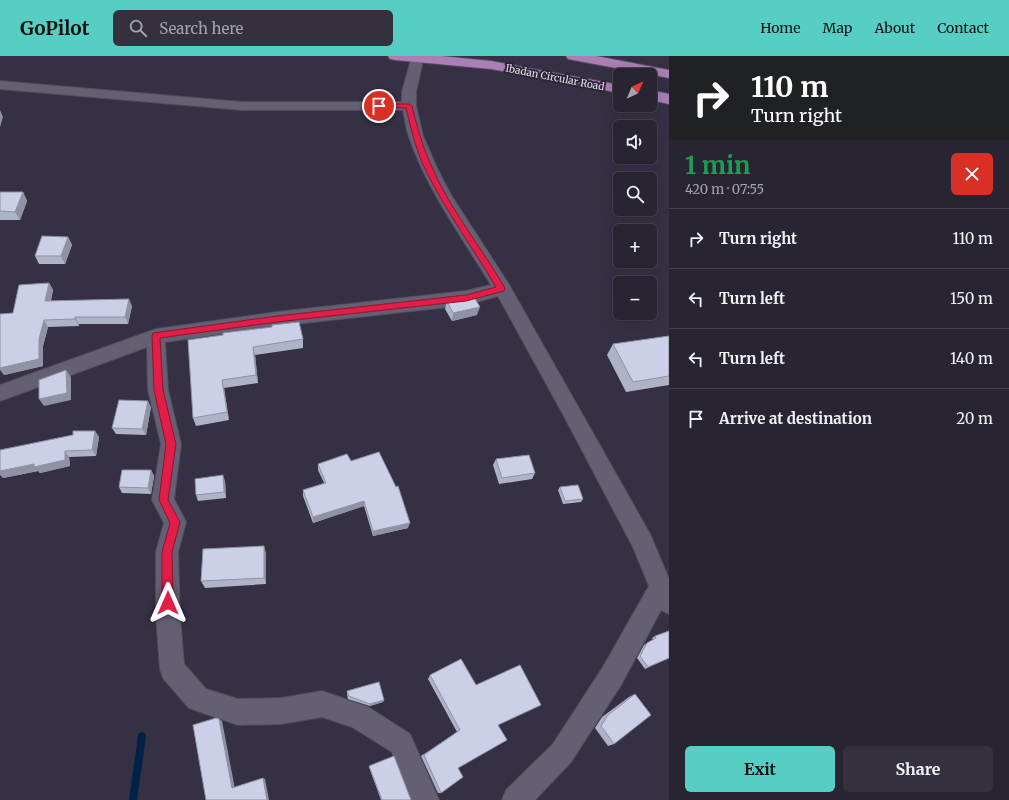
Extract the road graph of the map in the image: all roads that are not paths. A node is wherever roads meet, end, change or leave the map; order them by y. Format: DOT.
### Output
graph roads {
  1 [pos="395,56"];
  2 [pos="418,56"];
  3 [pos="573,56"];
  4 [pos="669,74"];
  5 [pos="0,85"];
  6 [pos="613,88"];
  7 [pos="657,96"];
  8 [pos="669,99"];
  9 [pos="409,106"];
  10 [pos="502,288"];
  11 [pos="156,336"];
  12 [pos="0,393"];
  13 [pos="665,594"];
  14 [pos="425,800"];
  15 [pos="516,800"];
  1 -- 6 [label="highway, Ibadan Circular Road"];
  2 -- 9 [label="street"];
  3 -- 4 [label="highway"];
  5 -- 9 [label="street"];
  7 -- 8 [label="highway"];
  9 -- 10 [label="street"];
  10 -- 11 [label="street"];
  10 -- 13 [label="street"];
  11 -- 12 [label="street"];
  11 -- 14 [label="street"];
  13 -- 15 [label="street"];
}
